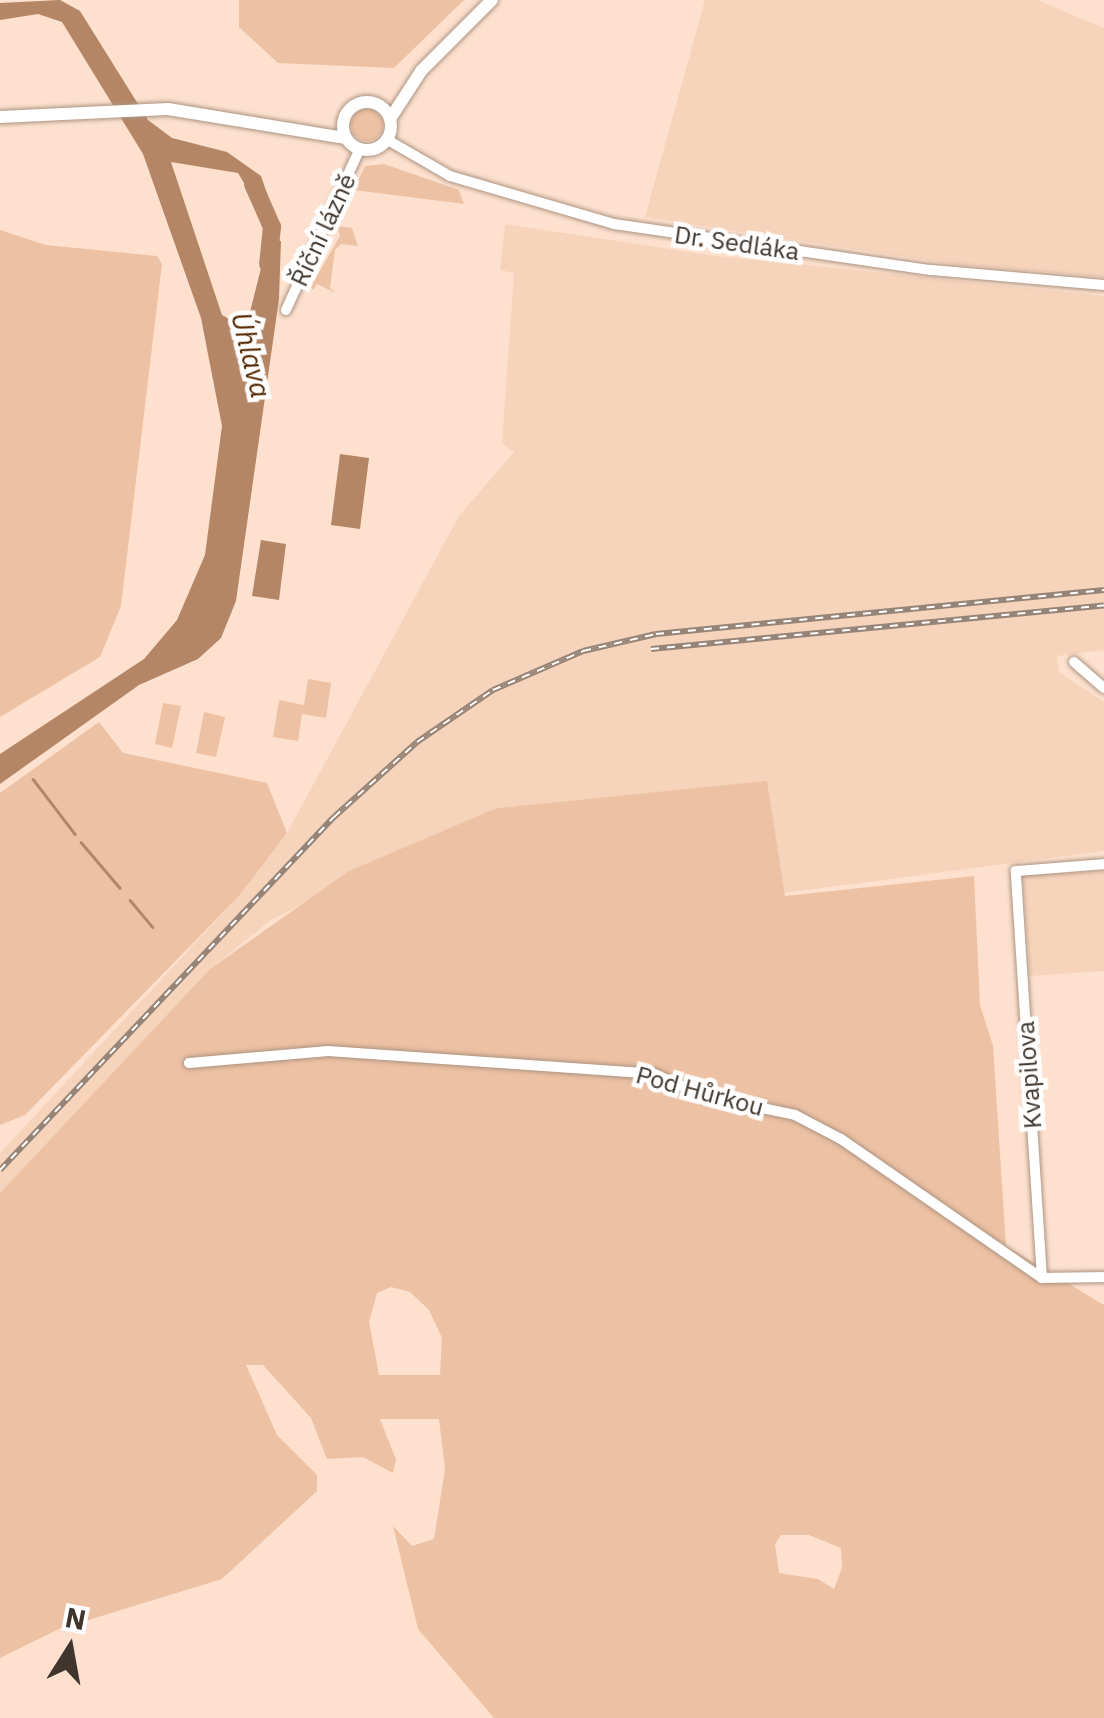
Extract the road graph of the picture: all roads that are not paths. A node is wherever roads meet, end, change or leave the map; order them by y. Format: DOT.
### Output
graph roads {
  1 [pos="492,0"];
  2 [pos="421,71"];
  3 [pos="374,103"];
  4 [pos="345,115"];
  5 [pos="0,117"];
  6 [pos="390,118"];
  7 [pos="295,127"];
  8 [pos="346,138"];
  9 [pos="386,140"];
  10 [pos="360,148"];
  11 [pos="1104,285"];
  12 [pos="286,310"];
  13 [pos="1074,662"];
  14 [pos="1104,688"];
  15 [pos="1104,864"];
  16 [pos="189,1063"];
  17 [pos="1104,1277"];
  18 [pos="1042,1278"];
  1 -- 2 [label="main road"];
  2 -- 3 [label="main road"];
  2 -- 6 [label="main road"];
  3 -- 4 [label="main road"];
  3 -- 6 [label="main road"];
  4 -- 7 [label="main road"];
  4 -- 8 [label="main road"];
  5 -- 7 [label="main road"];
  6 -- 9 [label="main road"];
  7 -- 8 [label="main road"];
  8 -- 10 [label="main road"];
  9 -- 10 [label="main road"];
  9 -- 11 [label="street, Dr. Sedláka"];
  10 -- 12 [label="street, Říční lázně"];
  13 -- 14 [label="street"];
  15 -- 18 [label="street, Kvapilova"];
  16 -- 18 [label="street, Pod Hůrkou"];
  17 -- 18 [label="street"];
}
